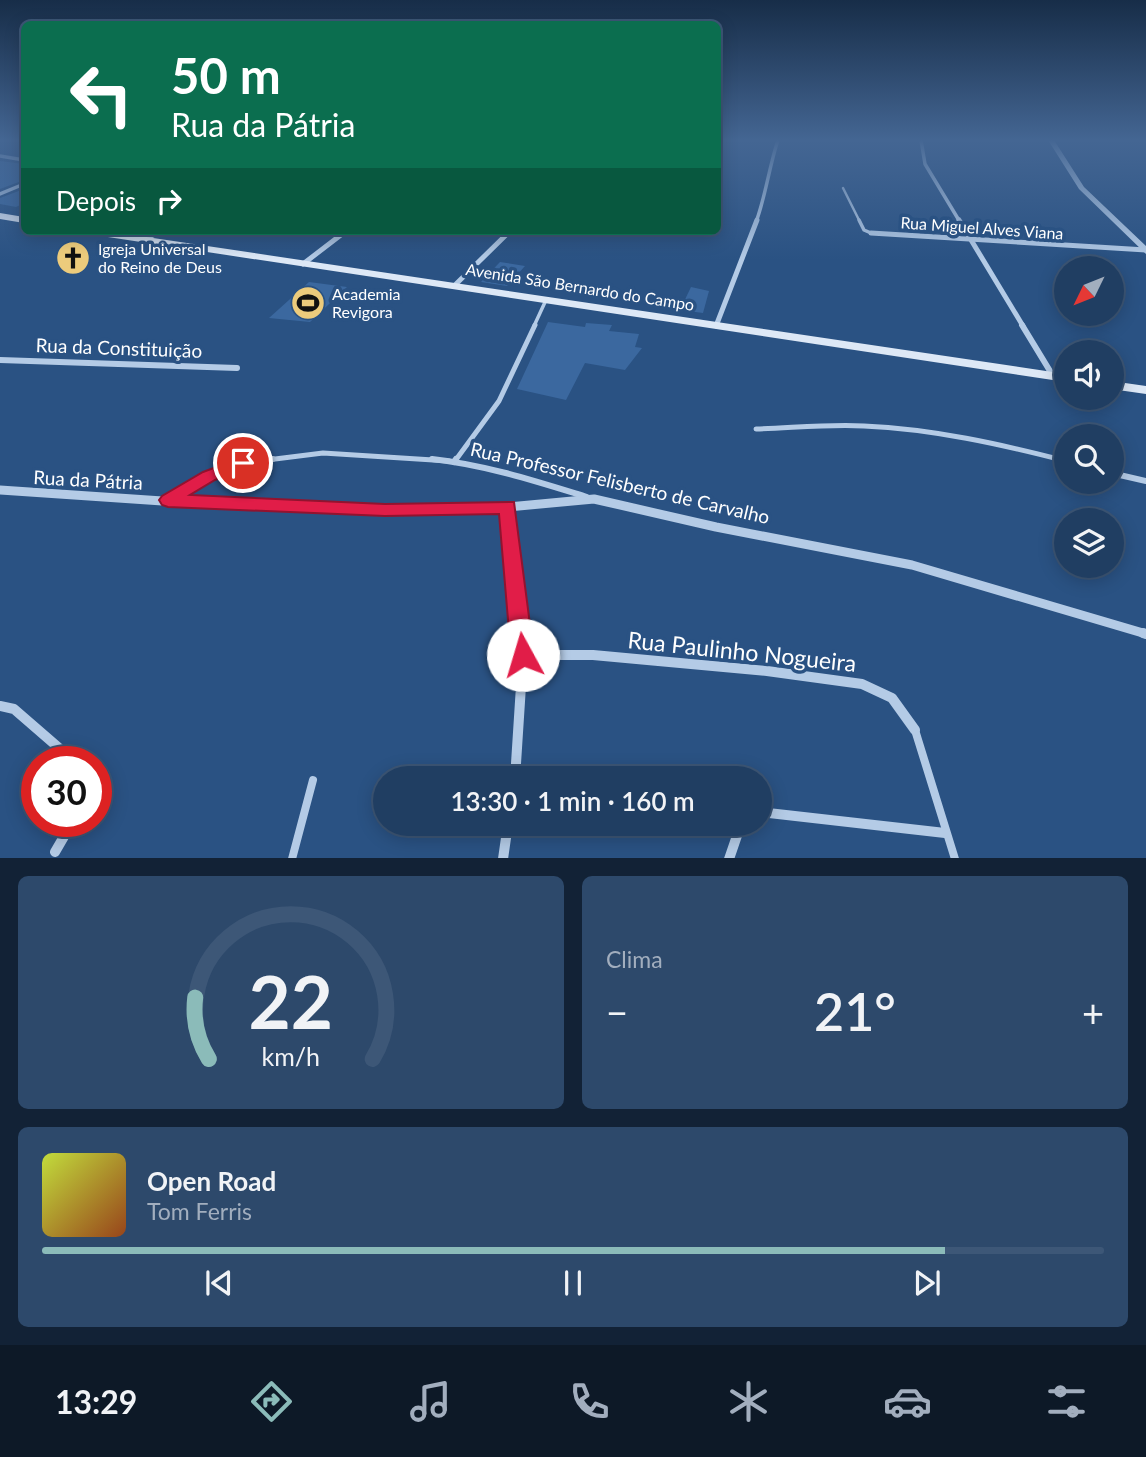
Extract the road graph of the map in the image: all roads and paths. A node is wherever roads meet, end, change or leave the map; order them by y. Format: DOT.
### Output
graph roads {
  1 [pos="768,180"];
  2 [pos="936,180"];
  3 [pos="1076,180"];
  4 [pos="21,185"];
  5 [pos="843,188"];
  6 [pos="0,194"];
  7 [pos="0,216"];
  8 [pos="21,220"];
  9 [pos="871,233"];
  10 [pos="112,235"];
  11 [pos="153,235"];
  12 [pos="341,235"];
  13 [pos="506,235"];
  14 [pos="143,240"];
  15 [pos="972,240"];
  16 [pos="1146,250"];
  17 [pos="303,264"];
  18 [pos="454,286"];
  19 [pos="546,300"];
  20 [pos="716,326"];
  21 [pos="0,360"];
  22 [pos="14,361"];
  23 [pos="0,367"];
  24 [pos="237,368"];
  25 [pos="1054,369"];
  26 [pos="1054,376"];
  27 [pos="1124,387"];
  28 [pos="1146,390"];
  29 [pos="756,429"];
  30 [pos="1054,458"];
  31 [pos="454,462"];
  32 [pos="1124,476"];
  33 [pos="1146,481"];
  34 [pos="0,490"];
  35 [pos="594,499"];
  36 [pos="168,500"];
  37 [pos="508,507"];
  38 [pos="1146,634"];
  39 [pos="523,655"];
  40 [pos="0,706"];
  41 [pos="915,730"];
  42 [pos="57,746"];
  43 [pos="516,766"];
  44 [pos="313,780"];
  45 [pos="772,813"];
  46 [pos="945,833"];
  47 [pos="507,836"];
  48 [pos="737,836"];
  49 [pos="64,837"];
  50 [pos="55,852"];
  51 [pos="292,858"];
  52 [pos="503,858"];
  53 [pos="729,858"];
  54 [pos="955,858"];
  1 -- 20 [label="street"];
  2 -- 15 [label="street"];
  3 -- 16 [label="street"];
  4 -- 6 [label="street"];
  5 -- 9 [label="lane, Rua Miguel Alves Viana"];
  7 -- 8 [label="main road"];
  9 -- 15 [label="street, Rua Miguel Alves Viana"];
  10 -- 14 [label="main road, Avenida São Bernardo do Campo"];
  11 -- 14 [label="street"];
  12 -- 17 [label="street"];
  13 -- 18 [label="street"];
  14 -- 17 [label="main road, Avenida São Bernardo do Campo"];
  15 -- 16 [label="street, Rua Miguel Alves Viana"];
  15 -- 25 [label="street"];
  17 -- 18 [label="main road, Avenida São Bernardo do Campo"];
  18 -- 19 [label="main road, Avenida São Bernardo do Campo"];
  19 -- 20 [label="main road, Avenida São Bernardo do Campo"];
  19 -- 31 [label="lane"];
  20 -- 26 [label="main road, Avenida São Bernardo do Campo"];
  21 -- 22 [label="street, Rua da Constituição"];
  22 -- 23 [label="street"];
  22 -- 24 [label="street, Rua da Constituição"];
  27 -- 28 [label="main road"];
  29 -- 30 [label="lane"];
  31 -- 35 [label="lane, Rua Professor Felisberto de Carvalho"];
  31 -- 36 [label="lane, Rua Professor Felisberto de Carvalho"];
  32 -- 33 [label="lane"];
  34 -- 36 [label="street, Rua da Pátria"];
  35 -- 37 [label="street, Rua da Pátria"];
  35 -- 38 [label="street, Rua Professor Felisberto de Carvalho"];
  36 -- 37 [label="street, Rua da Pátria"];
  37 -- 39 [label="street"];
  39 -- 41 [label="street, Rua Paulinho Nogueira"];
  39 -- 43 [label="street"];
  40 -- 42 [label="street"];
  41 -- 46 [label="lane, Rua Paulinho Nogueira"];
  44 -- 51 [label="lane"];
  45 -- 46 [label="street"];
  46 -- 54 [label="lane, Rua Paulinho Nogueira"];
  47 -- 52 [label="street"];
  48 -- 53 [label="street"];
  49 -- 50 [label="street"];
}
